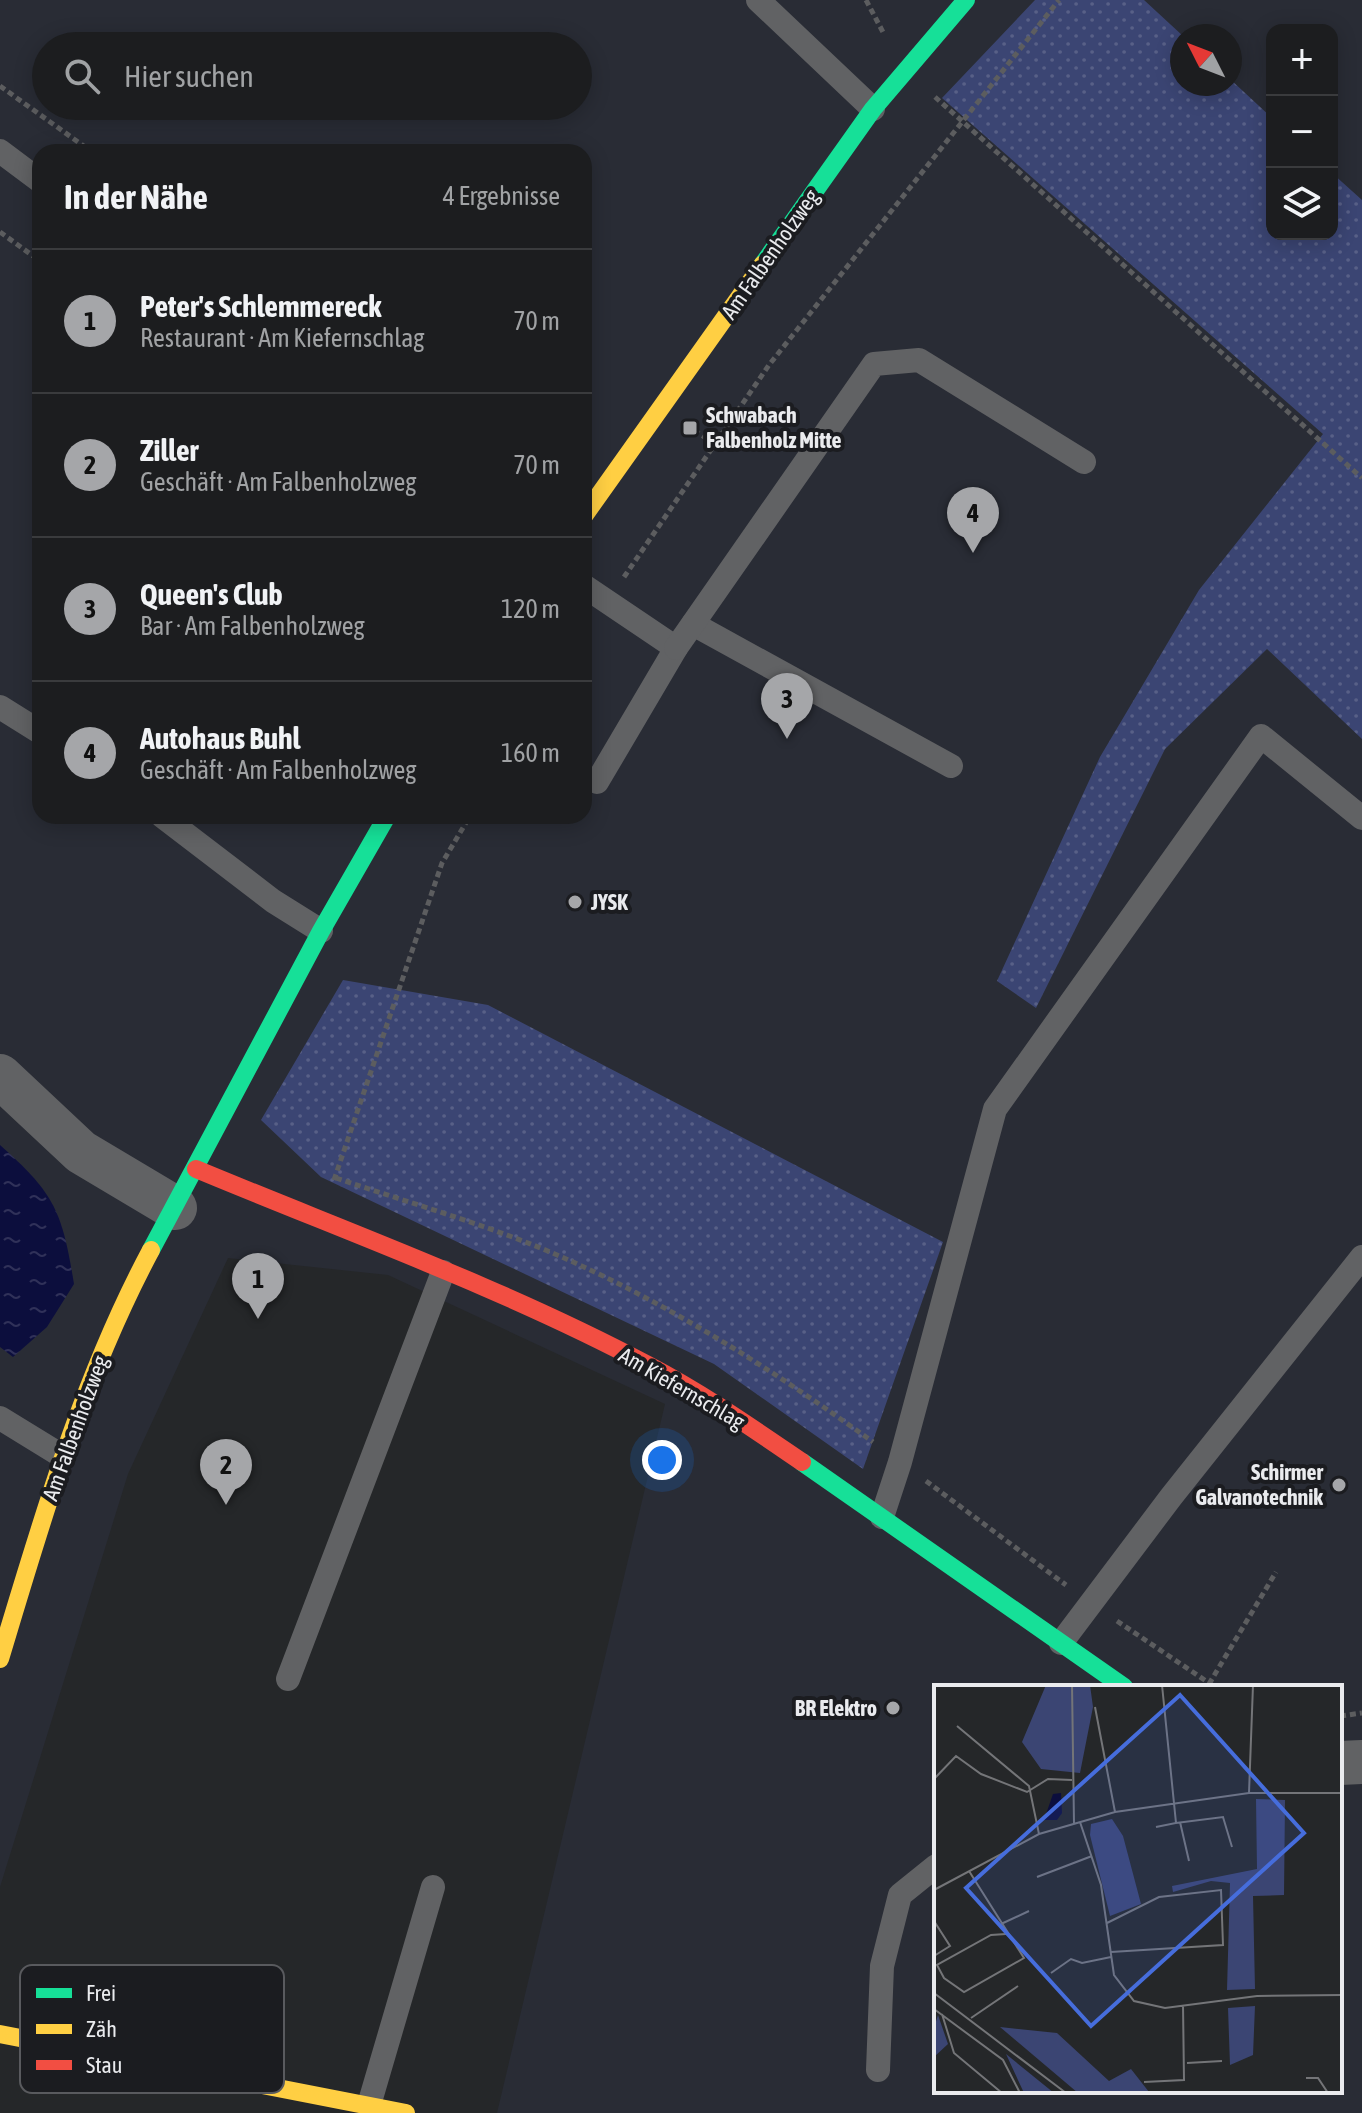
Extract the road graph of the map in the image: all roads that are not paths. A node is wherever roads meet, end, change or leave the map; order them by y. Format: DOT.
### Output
graph roads {
  1 [pos="758,0"];
  2 [pos="966,0"];
  3 [pos="873,109"];
  4 [pos="0,151"];
  5 [pos="32,175"];
  6 [pos="1084,462"];
  7 [pos="592,505"];
  8 [pos="592,592"];
  9 [pos="693,624"];
  10 [pos="676,648"];
  11 [pos="0,707"];
  12 [pos="32,727"];
  13 [pos="951,766"];
  14 [pos="597,782"];
  15 [pos="1362,818"];
  16 [pos="172,824"];
  17 [pos="382,824"];
  18 [pos="321,931"];
  19 [pos="0,1076"];
  20 [pos="196,1169"];
  21 [pos="175,1208"];
  22 [pos="1362,1257"];
  23 [pos="443,1272"];
  24 [pos="0,1418"];
  25 [pos="62,1456"];
  26 [pos="882,1517"];
  27 [pos="1061,1643"];
  28 [pos="0,1659"];
  29 [pos="1092,1664"];
  30 [pos="288,1679"];
  31 [pos="1079,1685"];
  32 [pos="1121,1685"];
  33 [pos="1362,1762"];
  34 [pos="1342,1763"];
  35 [pos="934,1868"];
  36 [pos="433,1887"];
  37 [pos="0,2034"];
  38 [pos="20,2038"];
  39 [pos="878,2070"];
  40 [pos="284,2089"];
  41 [pos="369,2105"];
  42 [pos="406,2113"];
  1 -- 3 [label="lane"];
  2 -- 3 [label="street, Am Falbenholzweg"];
  3 -- 7 [label="street, Am Falbenholzweg"];
  4 -- 5 [label="lane"];
  6 -- 9 [label="lane"];
  8 -- 10 [label="lane"];
  9 -- 10 [label="lane"];
  9 -- 13 [label="lane"];
  10 -- 14 [label="lane"];
  11 -- 12 [label="lane"];
  15 -- 26 [label="lane"];
  16 -- 18 [label="lane"];
  17 -- 18 [label="street, Am Falbenholzweg"];
  18 -- 20 [label="street, Am Falbenholzweg"];
  19 -- 21 [label="street"];
  20 -- 21 [label="street, Am Falbenholzweg"];
  20 -- 23 [label="street, Am Kiefernschlag"];
  21 -- 25 [label="street, Am Falbenholzweg"];
  22 -- 27 [label="lane"];
  23 -- 26 [label="street, Am Kiefernschlag"];
  23 -- 30 [label="lane"];
  24 -- 25 [label="lane"];
  25 -- 28 [label="street, Am Falbenholzweg"];
  26 -- 27 [label="street, Am Kiefernschlag"];
  27 -- 29 [label="street, Am Kiefernschlag"];
  29 -- 31 [label="lane"];
  29 -- 32 [label="street, Am Kiefernschlag"];
  33 -- 34 [label="street"];
  35 -- 39 [label="lane"];
  36 -- 41 [label="lane"];
  37 -- 38 [label="street"];
  40 -- 41 [label="street"];
  41 -- 42 [label="street"];
}
